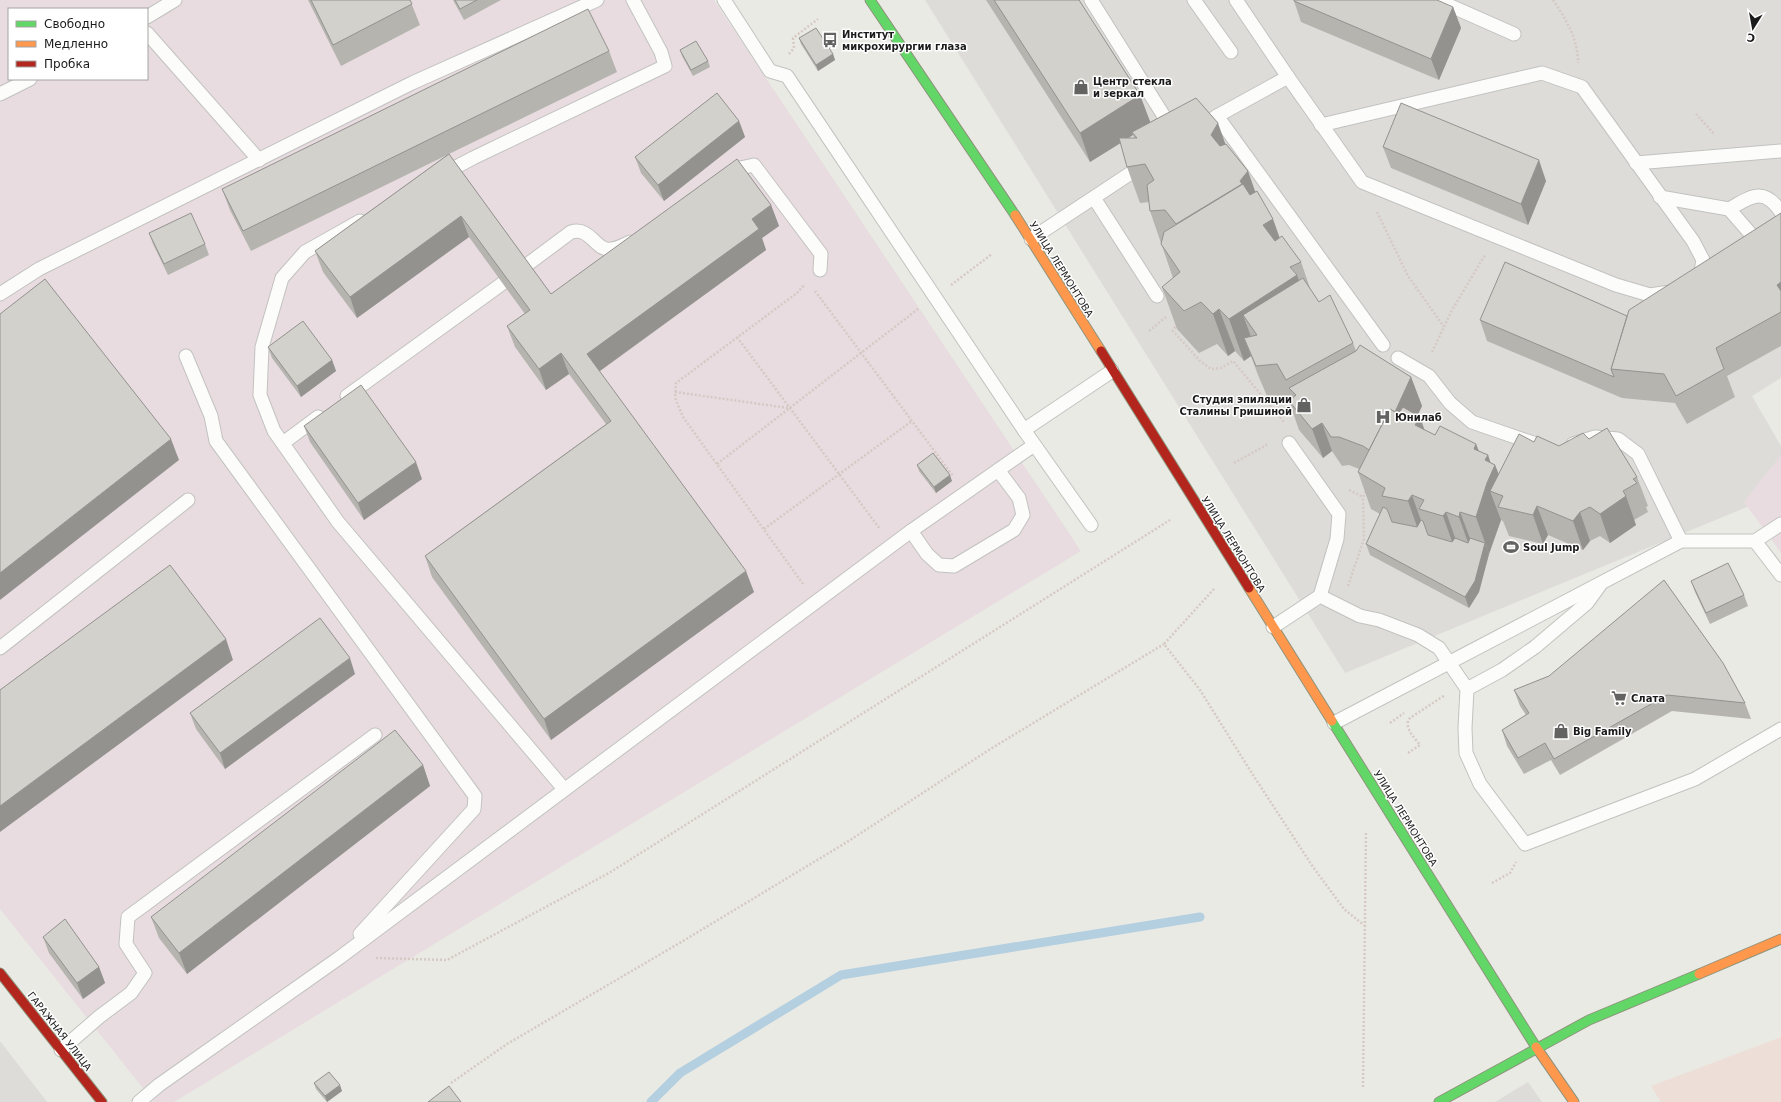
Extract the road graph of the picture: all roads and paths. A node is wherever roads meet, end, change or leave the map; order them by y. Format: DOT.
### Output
graph roads {
  1 [pos="175,0"];
  2 [pos="597,0"];
  3 [pos="633,0"];
  4 [pos="724,0"];
  5 [pos="870,0"];
  6 [pos="1091,0"];
  7 [pos="1194,0"];
  8 [pos="1236,0"];
  9 [pos="1437,0"];
  10 [pos="1553,0"];
  11 [pos="148,16"];
  12 [pos="818,19"];
  13 [pos="148,34"];
  14 [pos="1514,34"];
  15 [pos="1578,49"];
  16 [pos="1231,52"];
  17 [pos="766,64"];
  18 [pos="1288,77"];
  19 [pos="28,80"];
  20 [pos="0,94"];
  21 [pos="1696,114"];
  22 [pos="1217,116"];
  23 [pos="1321,125"];
  24 [pos="1198,128"];
  25 [pos="1714,134"];
  26 [pos="1180,141"];
  27 [pos="1781,151"];
  28 [pos="1153,158"];
  29 [pos="259,160"];
  30 [pos="1636,163"];
  31 [pos="433,180"];
  32 [pos="721,182"];
  33 [pos="1362,182"];
  34 [pos="1660,197"];
  35 [pos="1094,198"];
  36 [pos="1729,209"];
  37 [pos="1781,212"];
  38 [pos="372,214"];
  39 [pos="642,236"];
  40 [pos="1497,237"];
  41 [pos="1031,239"];
  42 [pos="1763,259"];
  43 [pos="524,267"];
  44 [pos="820,270"];
  45 [pos="808,282"];
  46 [pos="503,284"];
  47 [pos="0,294"];
  48 [pos="1157,296"];
  49 [pos="912,313"];
  50 [pos="1169,315"];
  51 [pos="1179,321"];
  52 [pos="1444,327"];
  53 [pos="1149,331"];
  54 [pos="737,337"];
  55 [pos="1383,344"];
  56 [pos="1435,347"];
  57 [pos="861,353"];
  58 [pos="186,356"];
  59 [pos="1398,358"];
  60 [pos="1112,372"];
  61 [pos="675,392"];
  62 [pos="339,402"];
  63 [pos="790,408"];
  64 [pos="327,411"];
  65 [pos="912,421"];
  66 [pos="1286,424"];
  67 [pos="1024,430"];
  68 [pos="283,443"];
  69 [pos="1289,443"];
  70 [pos="1034,445"];
  71 [pos="1543,446"];
  72 [pos="1561,449"];
  73 [pos="1254,451"];
  74 [pos="1234,463"];
  75 [pos="717,464"];
  76 [pos="998,470"];
  77 [pos="839,474"];
  78 [pos="1369,486"];
  79 [pos="966,493"];
  80 [pos="188,500"];
  81 [pos="1170,520"];
  82 [pos="1781,524"];
  83 [pos="1091,525"];
  84 [pos="764,529"];
  85 [pos="911,531"];
  86 [pos="1755,540"];
  87 [pos="1681,541"];
  88 [pos="892,545"];
  89 [pos="1781,575"];
  90 [pos="1601,583"];
  91 [pos="1348,586"];
  92 [pos="1214,589"];
  93 [pos="1320,596"];
  94 [pos="816,602"];
  95 [pos="1273,627"];
  96 [pos="1164,644"];
  97 [pos="0,648"];
  98 [pos="1450,662"];
  99 [pos="1467,689"];
  100 [pos="1443,692"];
  101 [pos="1397,718"];
  102 [pos="1334,723"];
  103 [pos="1390,723"];
  104 [pos="1781,729"];
  105 [pos="376,735"];
  106 [pos="1408,753"];
  107 [pos="564,789"];
  108 [pos="1366,832"];
  109 [pos="1510,873"];
  110 [pos="1492,883"];
  111 [pos="1364,925"];
  112 [pos="1781,939"];
  113 [pos="339,958"];
  114 [pos="0,973"];
  115 [pos="1536,1048"];
  116 [pos="61,1050"];
  117 [pos="451,1083"];
  118 [pos="1363,1087"];
  119 [pos="102,1102"];
  120 [pos="139,1102"];
  121 [pos="1439,1102"];
  122 [pos="1574,1102"];
  1 -- 11 [label="lane"];
  2 -- 29 [label="lane"];
  3 -- 31 [label="lane"];
  4 -- 17 [label="lane"];
  5 -- 41 [label="main road, УЛИЦА ЛЕРМОНТОВА"];
  6 -- 26 [label="lane"];
  7 -- 16 [label="lane"];
  8 -- 18 [label="lane"];
  9 -- 14 [label="lane"];
  10 -- 15 [label="path"];
  12 -- 17 [label="path"];
  13 -- 29 [label="lane"];
  17 -- 67 [label="lane"];
  18 -- 22 [label="lane"];
  18 -- 23 [label="lane"];
  19 -- 20 [label="lane"];
  21 -- 25 [label="path"];
  22 -- 24 [label="lane"];
  22 -- 55 [label="lane"];
  23 -- 30 [label="lane"];
  23 -- 33 [label="lane"];
  27 -- 30 [label="lane"];
  28 -- 35 [label="lane"];
  29 -- 47 [label="lane"];
  30 -- 34 [label="lane"];
  32 -- 44 [label="lane"];
  33 -- 40 [label="lane"];
  33 -- 52 [label="path"];
  34 -- 36 [label="lane"];
  34 -- 40 [label="lane"];
  35 -- 41 [label="lane"];
  35 -- 48 [label="lane"];
  36 -- 37 [label="lane"];
  36 -- 42 [label="lane"];
  38 -- 68 [label="lane"];
  39 -- 43 [label="lane"];
  40 -- 52 [label="path"];
  41 -- 60 [label="main road, УЛИЦА ЛЕРМОНТОВА"];
  44 -- 45 [label="path"];
  45 -- 54 [label="path"];
  45 -- 57 [label="path"];
  46 -- 62 [label="lane"];
  49 -- 57 [label="path"];
  50 -- 53 [label="path"];
  51 -- 66 [label="path"];
  52 -- 56 [label="path"];
  54 -- 61 [label="path"];
  54 -- 63 [label="path"];
  57 -- 63 [label="path"];
  57 -- 65 [label="path"];
  58 -- 113 [label="lane"];
  59 -- 71 [label="lane"];
  60 -- 67 [label="lane"];
  60 -- 95 [label="main road, УЛИЦА ЛЕРМОНТОВА"];
  61 -- 63 [label="path"];
  61 -- 75 [label="path"];
  63 -- 75 [label="path"];
  63 -- 77 [label="path"];
  64 -- 68 [label="lane"];
  65 -- 77 [label="path"];
  65 -- 79 [label="path"];
  67 -- 70 [label="lane"];
  68 -- 107 [label="lane"];
  69 -- 93 [label="lane"];
  70 -- 76 [label="lane"];
  70 -- 83 [label="lane"];
  72 -- 87 [label="lane"];
  73 -- 74 [label="path"];
  75 -- 84 [label="path"];
  76 -- 79 [label="lane"];
  76 -- 85 [label="lane"];
  77 -- 84 [label="path"];
  77 -- 88 [label="path"];
  78 -- 91 [label="path"];
  79 -- 85 [label="lane"];
  80 -- 97 [label="lane"];
  81 -- 113 [label="path"];
  82 -- 86 [label="lane"];
  84 -- 94 [label="path"];
  85 -- 88 [label="lane"];
  86 -- 87 [label="lane"];
  86 -- 89 [label="lane"];
  87 -- 90 [label="lane"];
  88 -- 94 [label="lane"];
  90 -- 98 [label="lane"];
  90 -- 99 [label="lane"];
  92 -- 96 [label="path"];
  93 -- 95 [label="lane"];
  93 -- 98 [label="lane"];
  94 -- 107 [label="lane"];
  95 -- 102 [label="main road, УЛИЦА ЛЕРМОНТОВА"];
  96 -- 111 [label="path"];
  96 -- 117 [label="path"];
  98 -- 99 [label="lane"];
  98 -- 102 [label="lane"];
  99 -- 104 [label="lane"];
  100 -- 106 [label="path"];
  101 -- 103 [label="path"];
  102 -- 115 [label="main road, УЛИЦА ЛЕРМОНТОВА"];
  105 -- 116 [label="lane"];
  107 -- 113 [label="lane"];
  108 -- 111 [label="path"];
  109 -- 110 [label="path"];
  111 -- 118 [label="path"];
  112 -- 115 [label="main road"];
  113 -- 120 [label="lane"];
  114 -- 116 [label="main road, ГАРАЖНАЯ УЛИЦА"];
  115 -- 121 [label="main road"];
  115 -- 122 [label="main road, УЛИЦА ЛЕРМОНТОВА"];
  116 -- 119 [label="main road, ГАРАЖНАЯ УЛИЦА"];
}
